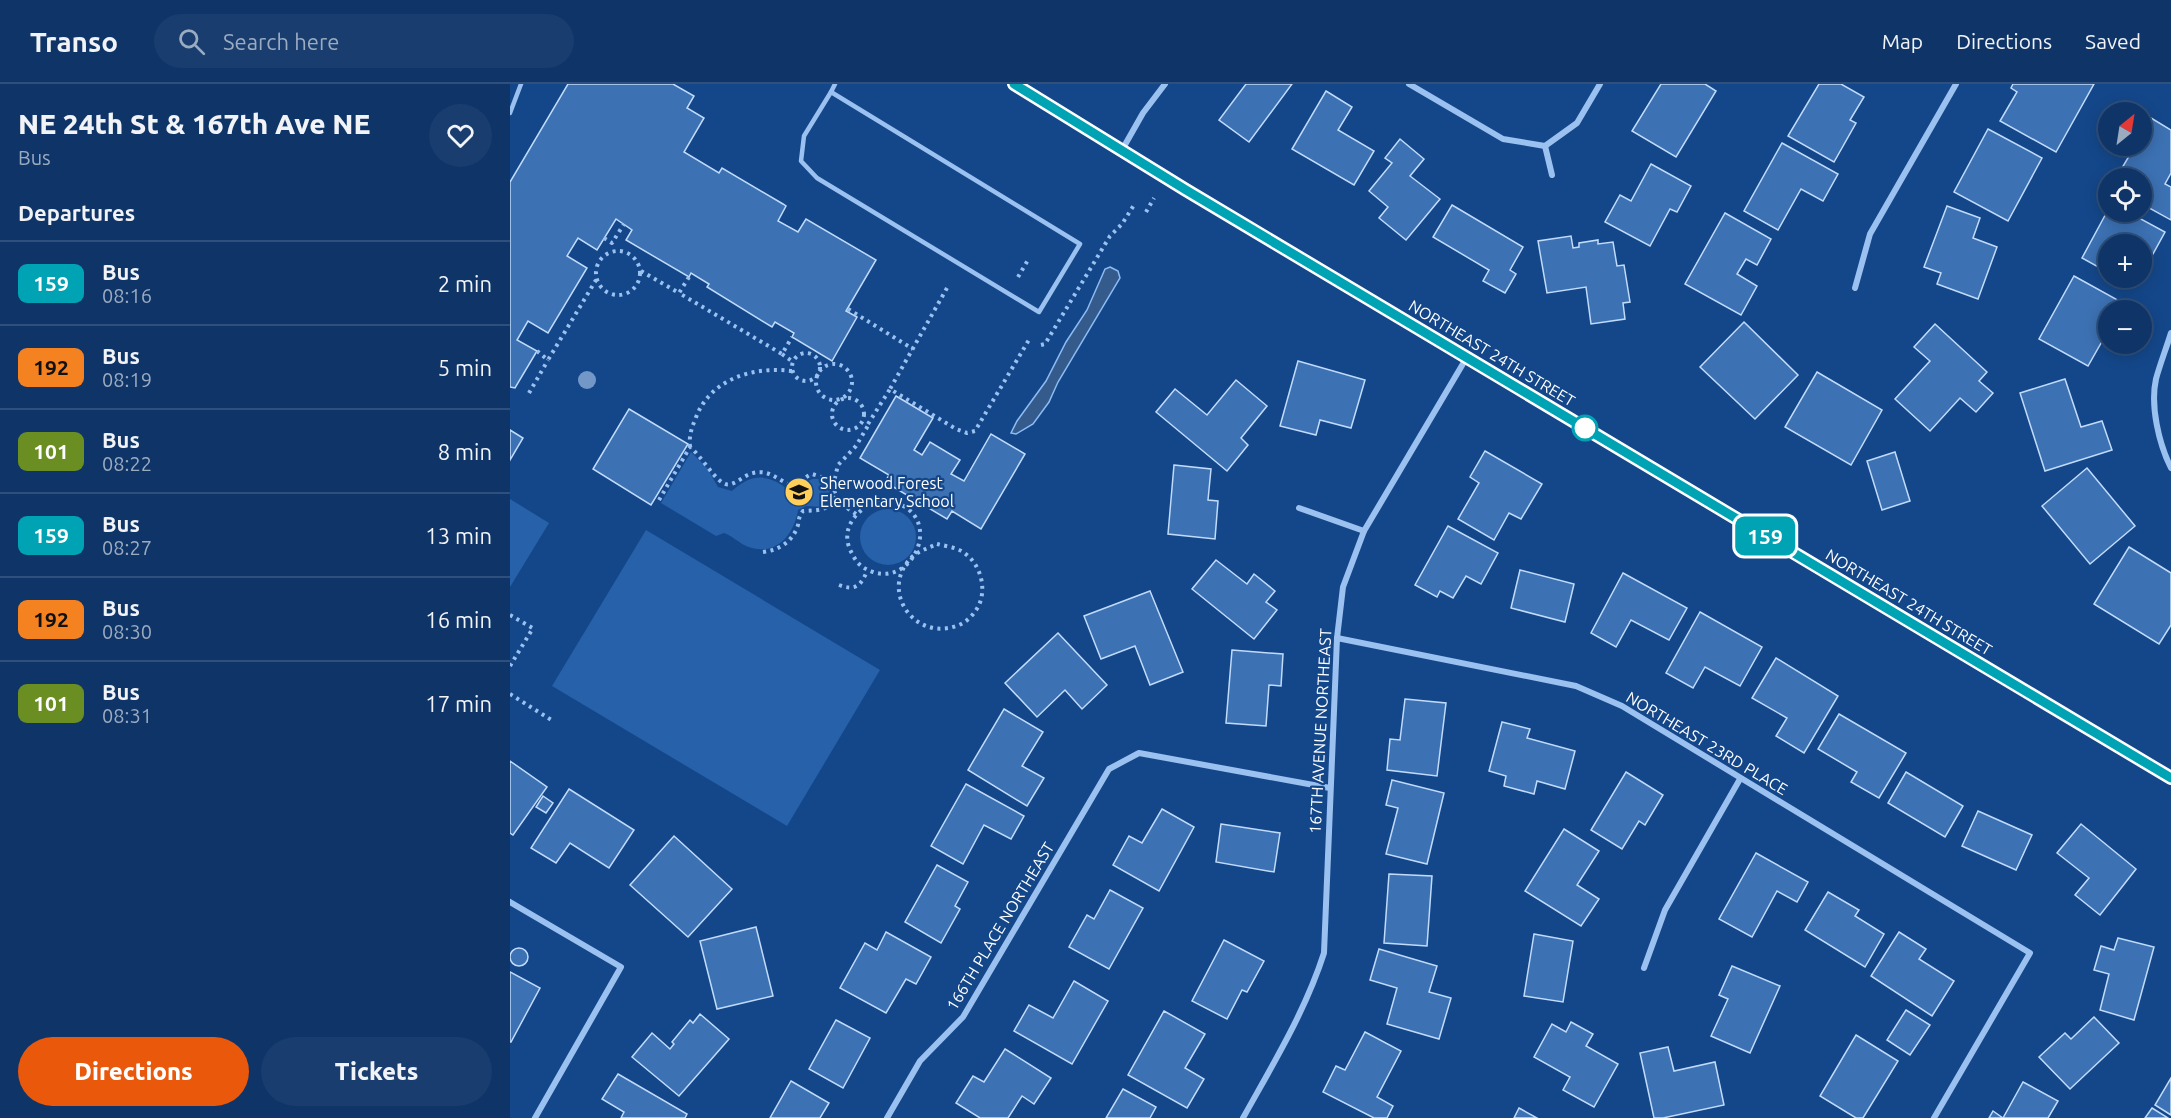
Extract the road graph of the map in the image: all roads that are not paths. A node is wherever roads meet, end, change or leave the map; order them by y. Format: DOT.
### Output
graph roads {
  1 [pos="521,84"];
  2 [pos="836,84"];
  3 [pos="1014,84"];
  4 [pos="1165,84"];
  5 [pos="1409,84"];
  6 [pos="1600,84"];
  7 [pos="1956,84"];
  8 [pos="831,92"];
  9 [pos="510,113"];
  10 [pos="1545,146"];
  11 [pos="1122,150"];
  12 [pos="1552,175"];
  13 [pos="1855,288"];
  14 [pos="2171,333"];
  15 [pos="1467,357"];
  16 [pos="2171,468"];
  17 [pos="1299,508"];
  18 [pos="1364,531"];
  19 [pos="1337,638"];
  20 [pos="2171,778"];
  21 [pos="1740,779"];
  22 [pos="1330,788"];
  23 [pos="510,902"];
  24 [pos="1644,968"];
  25 [pos="535,1118"];
  26 [pos="887,1118"];
  27 [pos="1243,1118"];
  28 [pos="1934,1118"];
  1 -- 9 [label="lane"];
  2 -- 8 [label="lane"];
  3 -- 11 [label="main road, NORTHEAST 24TH STREET"];
  4 -- 11 [label="street"];
  5 -- 10 [label="street"];
  6 -- 10 [label="street"];
  7 -- 13 [label="street"];
  8 -- 8 [label="lane"];
  10 -- 12 [label="street"];
  11 -- 15 [label="main road, NORTHEAST 24TH STREET"];
  14 -- 16 [label="street"];
  15 -- 18 [label="street, 167TH AVENUE NORTHEAST"];
  15 -- 20 [label="main road, NORTHEAST 24TH STREET"];
  17 -- 18 [label="street"];
  18 -- 19 [label="street, 167TH AVENUE NORTHEAST"];
  19 -- 21 [label="street, NORTHEAST 23RD PLACE"];
  19 -- 22 [label="street, 167TH AVENUE NORTHEAST"];
  21 -- 24 [label="street"];
  21 -- 28 [label="street, NORTHEAST 23RD PLACE"];
  22 -- 26 [label="street, 166TH PLACE NORTHEAST"];
  22 -- 27 [label="street, 167TH AVENUE NORTHEAST"];
  23 -- 25 [label="street"];
}
